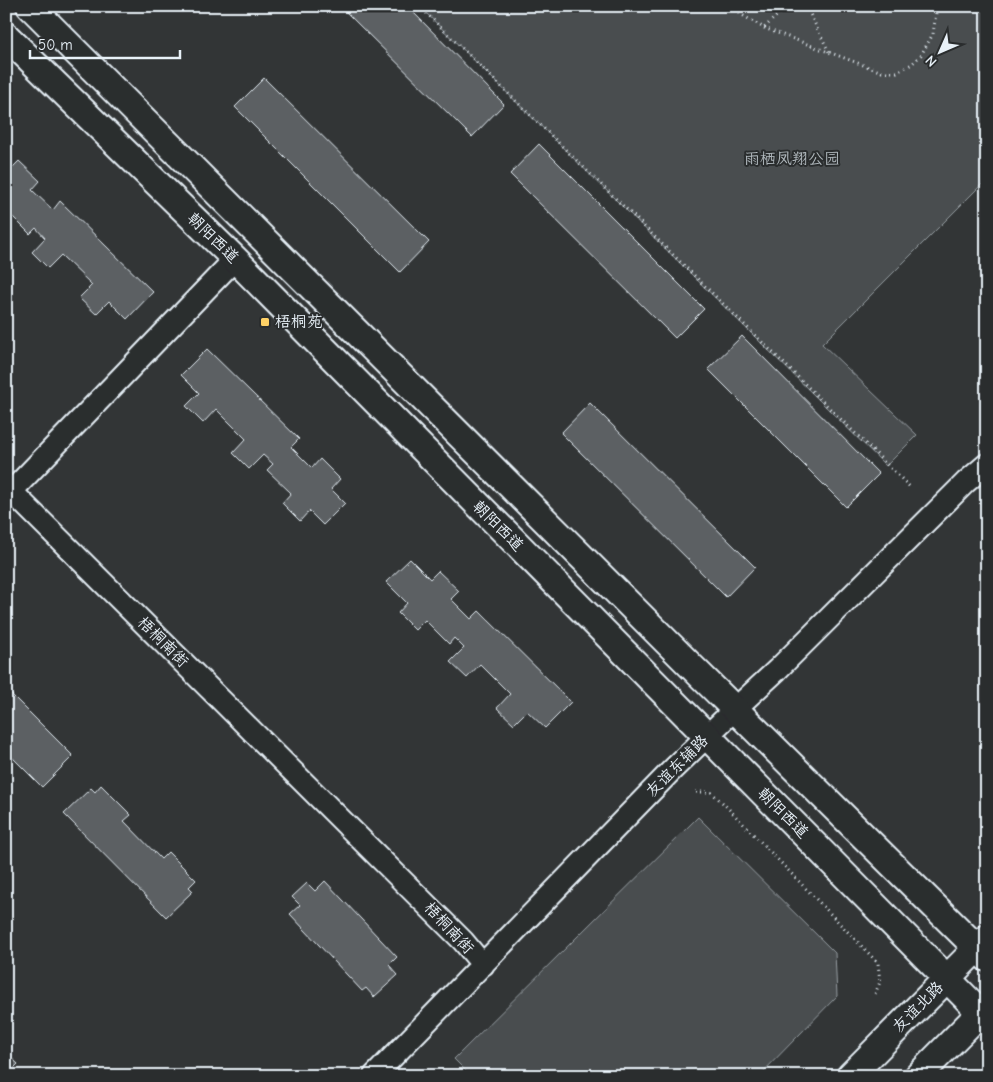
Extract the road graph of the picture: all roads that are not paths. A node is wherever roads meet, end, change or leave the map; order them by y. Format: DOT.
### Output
graph roads {
  1 [pos="30,6"];
  2 [pos="6,36"];
  3 [pos="260,234"];
  4 [pos="235,260"];
  5 [pos="987,464"];
  6 [pos="8,494"];
  7 [pos="735,709"];
  8 [pos="706,736"];
  9 [pos="983,948"];
  10 [pos="483,965"];
  11 [pos="946,978"];
  12 [pos="985,1012"];
  13 [pos="374,1076"];
  14 [pos="850,1076"];
  15 [pos="918,1076"];
  1 -- 3 [label="main road"];
  2 -- 4 [label="main road, 朝阳西道"];
  3 -- 4 [label="main road"];
  3 -- 7 [label="main road"];
  4 -- 6 [label="street"];
  4 -- 8 [label="main road, 朝阳西道"];
  5 -- 7 [label="street, 友谊东辅路"];
  6 -- 10 [label="street, 梧桐南街"];
  7 -- 8 [label="street, 友谊东辅路"];
  7 -- 9 [label="main road"];
  8 -- 10 [label="street, 友谊东辅路"];
  8 -- 11 [label="main road, 朝阳西道"];
  9 -- 11 [label="main road, 友谊北路"];
  10 -- 13 [label="street, 友谊东辅路"];
  11 -- 12 [label="main road, 朝阳西道"];
  11 -- 14 [label="main road, 友谊北路"];
  12 -- 15 [label="main road"];
}
